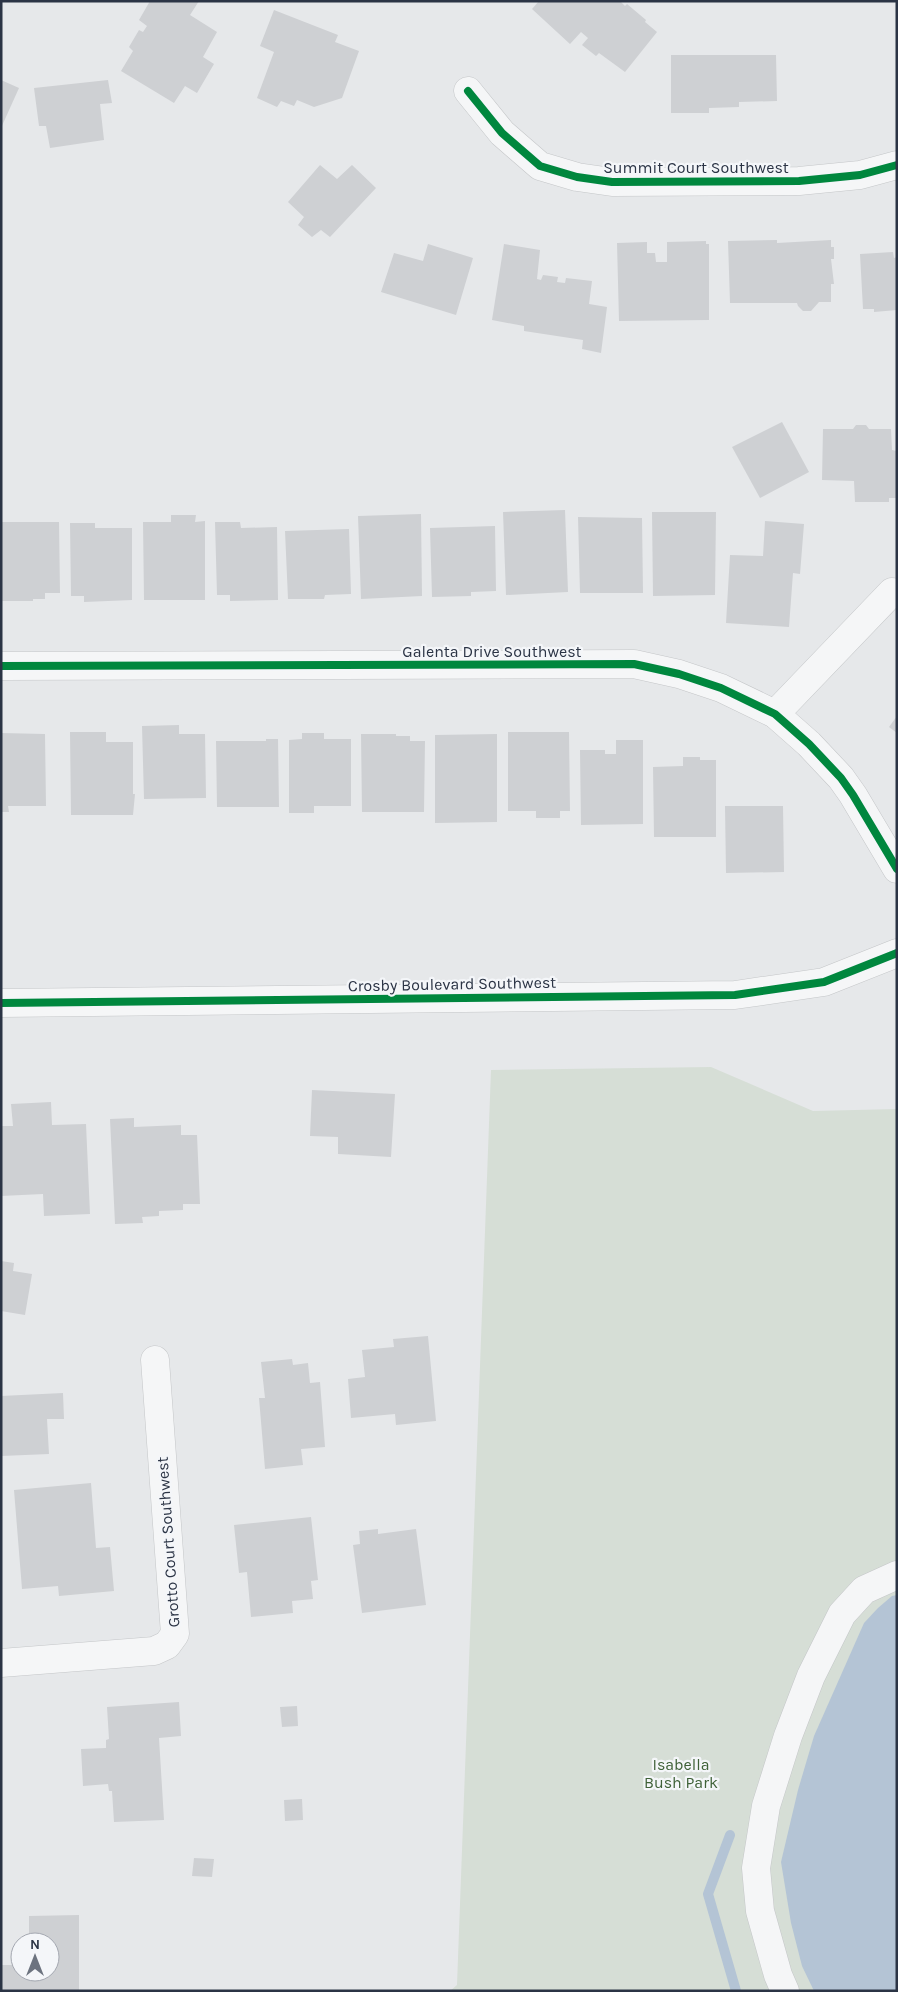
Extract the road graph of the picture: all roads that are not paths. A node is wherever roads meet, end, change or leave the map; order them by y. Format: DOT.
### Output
graph roads {
  1 [pos="468,91"];
  2 [pos="897,166"];
  3 [pos="892,592"];
  4 [pos="1,666"];
  5 [pos="775,714"];
  6 [pos="897,869"];
  7 [pos="897,953"];
  8 [pos="1,1002"];
  9 [pos="155,1360"];
  10 [pos="897,1576"];
  11 [pos="1,1663"];
  12 [pos="785,1991"];
  1 -- 2 [label="street, Summit Court Southwest"];
  3 -- 5 [label="street"];
  4 -- 5 [label="street, Galenta Drive Southwest"];
  5 -- 6 [label="street, Galenta Drive Southwest"];
  7 -- 8 [label="street, Crosby Boulevard Southwest"];
  9 -- 11 [label="street, Grotto Court Southwest"];
  10 -- 12 [label="street"];
}
